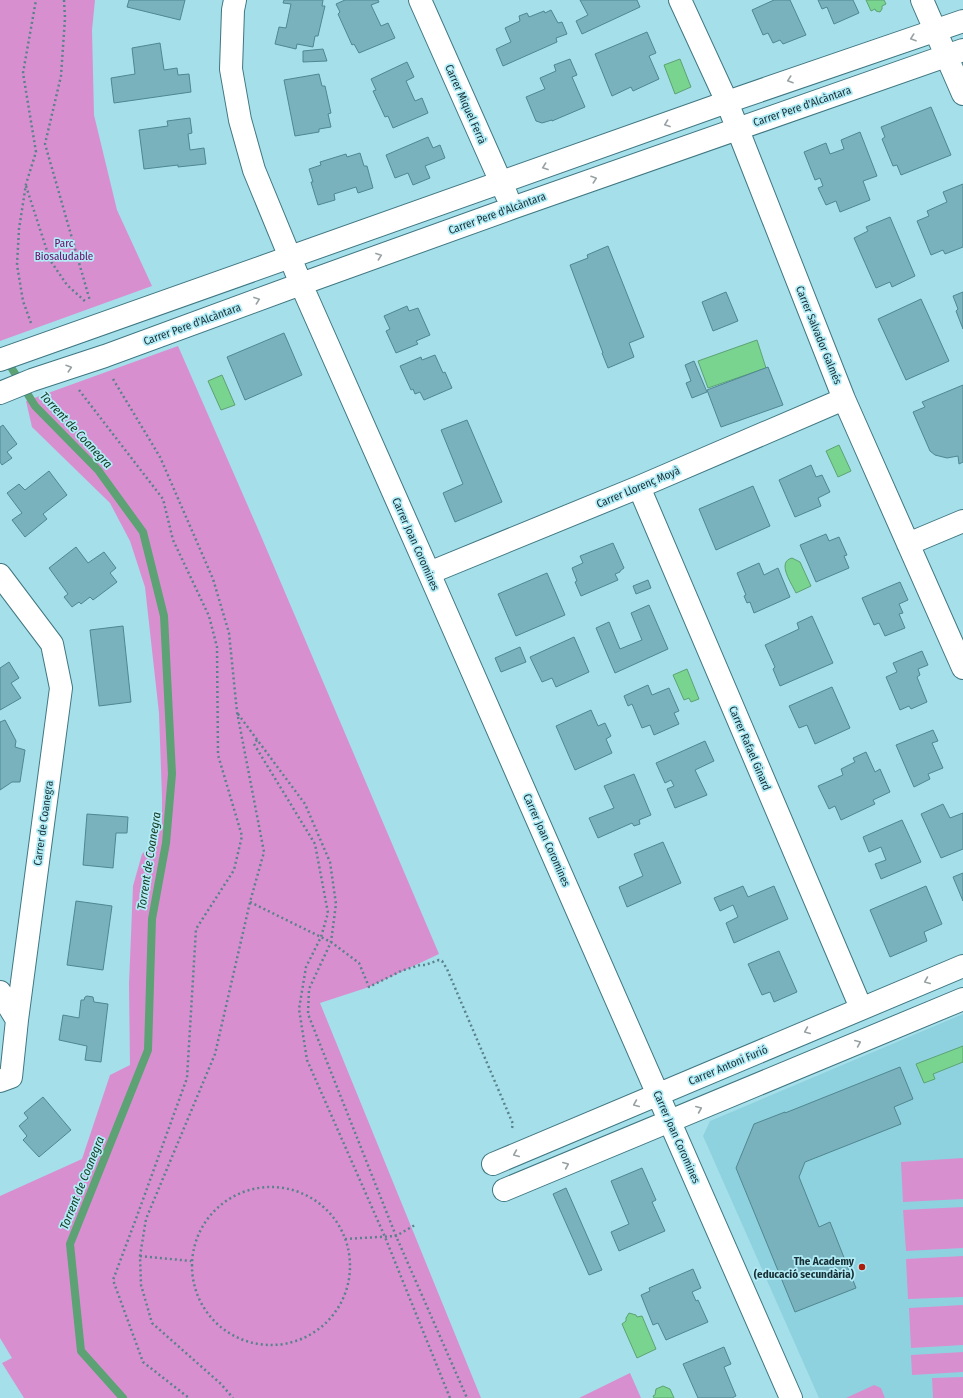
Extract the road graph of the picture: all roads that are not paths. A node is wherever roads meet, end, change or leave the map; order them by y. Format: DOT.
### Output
graph roads {
  1 [pos="236,0"];
  2 [pos="420,0"];
  3 [pos="680,0"];
  4 [pos="922,0"];
  5 [pos="963,21"];
  6 [pos="935,30"];
  7 [pos="955,53"];
  8 [pos="963,94"];
  9 [pos="727,102"];
  10 [pos="737,128"];
  11 [pos="501,183"];
  12 [pos="512,208"];
  13 [pos="290,257"];
  14 [pos="301,284"];
  15 [pos="0,360"];
  16 [pos="0,393"];
  17 [pos="844,399"];
  18 [pos="639,487"];
  19 [pos="963,521"];
  20 [pos="908,544"];
  21 [pos="429,573"];
  22 [pos="0,575"];
  23 [pos="963,668"];
  24 [pos="963,966"];
  25 [pos="0,992"];
  26 [pos="963,999"];
  27 [pos="861,1008"];
  28 [pos="17,1020"];
  29 [pos="4,1072"];
  30 [pos="658,1094"];
  31 [pos="670,1121"];
  32 [pos="493,1164"];
  33 [pos="504,1190"];
  34 [pos="791,1398"];
  1 -- 13 [label="street, Carrer Joan Coromines"];
  2 -- 11 [label="street, Carrer Miquel Ferrà"];
  3 -- 9 [label="street, Carrer Salvador Galmés"];
  4 -- 6 [label="street"];
  5 -- 6 [label="street"];
  6 -- 7 [label="street"];
  6 -- 9 [label="street, one-way"];
  7 -- 8 [label="street"];
  7 -- 10 [label="street, Carrer Pere d'Alcàntara"];
  9 -- 10 [label="street, Carrer Salvador Galmés"];
  9 -- 11 [label="street, one-way"];
  12 -- 10 [label="street, Carrer Pere d'Alcàntara, one-way"];
  10 -- 17 [label="street, Carrer Salvador Galmés"];
  11 -- 12 [label="street, Carrer Miquel Ferrà"];
  11 -- 13 [label="street"];
  14 -- 12 [label="street, Carrer Pere d'Alcàntara, one-way"];
  13 -- 14 [label="street, Carrer Joan Coromines"];
  13 -- 15 [label="street"];
  16 -- 14 [label="street, Carrer Pere d'Alcàntara, one-way"];
  14 -- 21 [label="street, Carrer Joan Coromines"];
  17 -- 18 [label="street, Carrer Llorenç Moyà"];
  17 -- 20 [label="street, Carrer Salvador Galmés"];
  18 -- 21 [label="street, Carrer Llorenç Moyà"];
  18 -- 27 [label="street, Carrer Rafael Ginard"];
  19 -- 20 [label="street"];
  20 -- 23 [label="street, Carrer Salvador Galmés"];
  21 -- 30 [label="street, Carrer Joan Coromines"];
  22 -- 28 [label="street, Carrer de Coanegra"];
  24 -- 27 [label="street, Carrer Antoni Furió, one-way"];
  25 -- 28 [label="street"];
  31 -- 26 [label="street, one-way"];
  27 -- 30 [label="street, Carrer Antoni Furió, one-way"];
  28 -- 29 [label="street, Carrer de Coanegra"];
  30 -- 31 [label="street, Carrer Joan Coromines"];
  30 -- 32 [label="street, Carrer Antoni Furió, one-way"];
  33 -- 31 [label="street, one-way"];
  31 -- 34 [label="street, Carrer Joan Coromines"];
}
